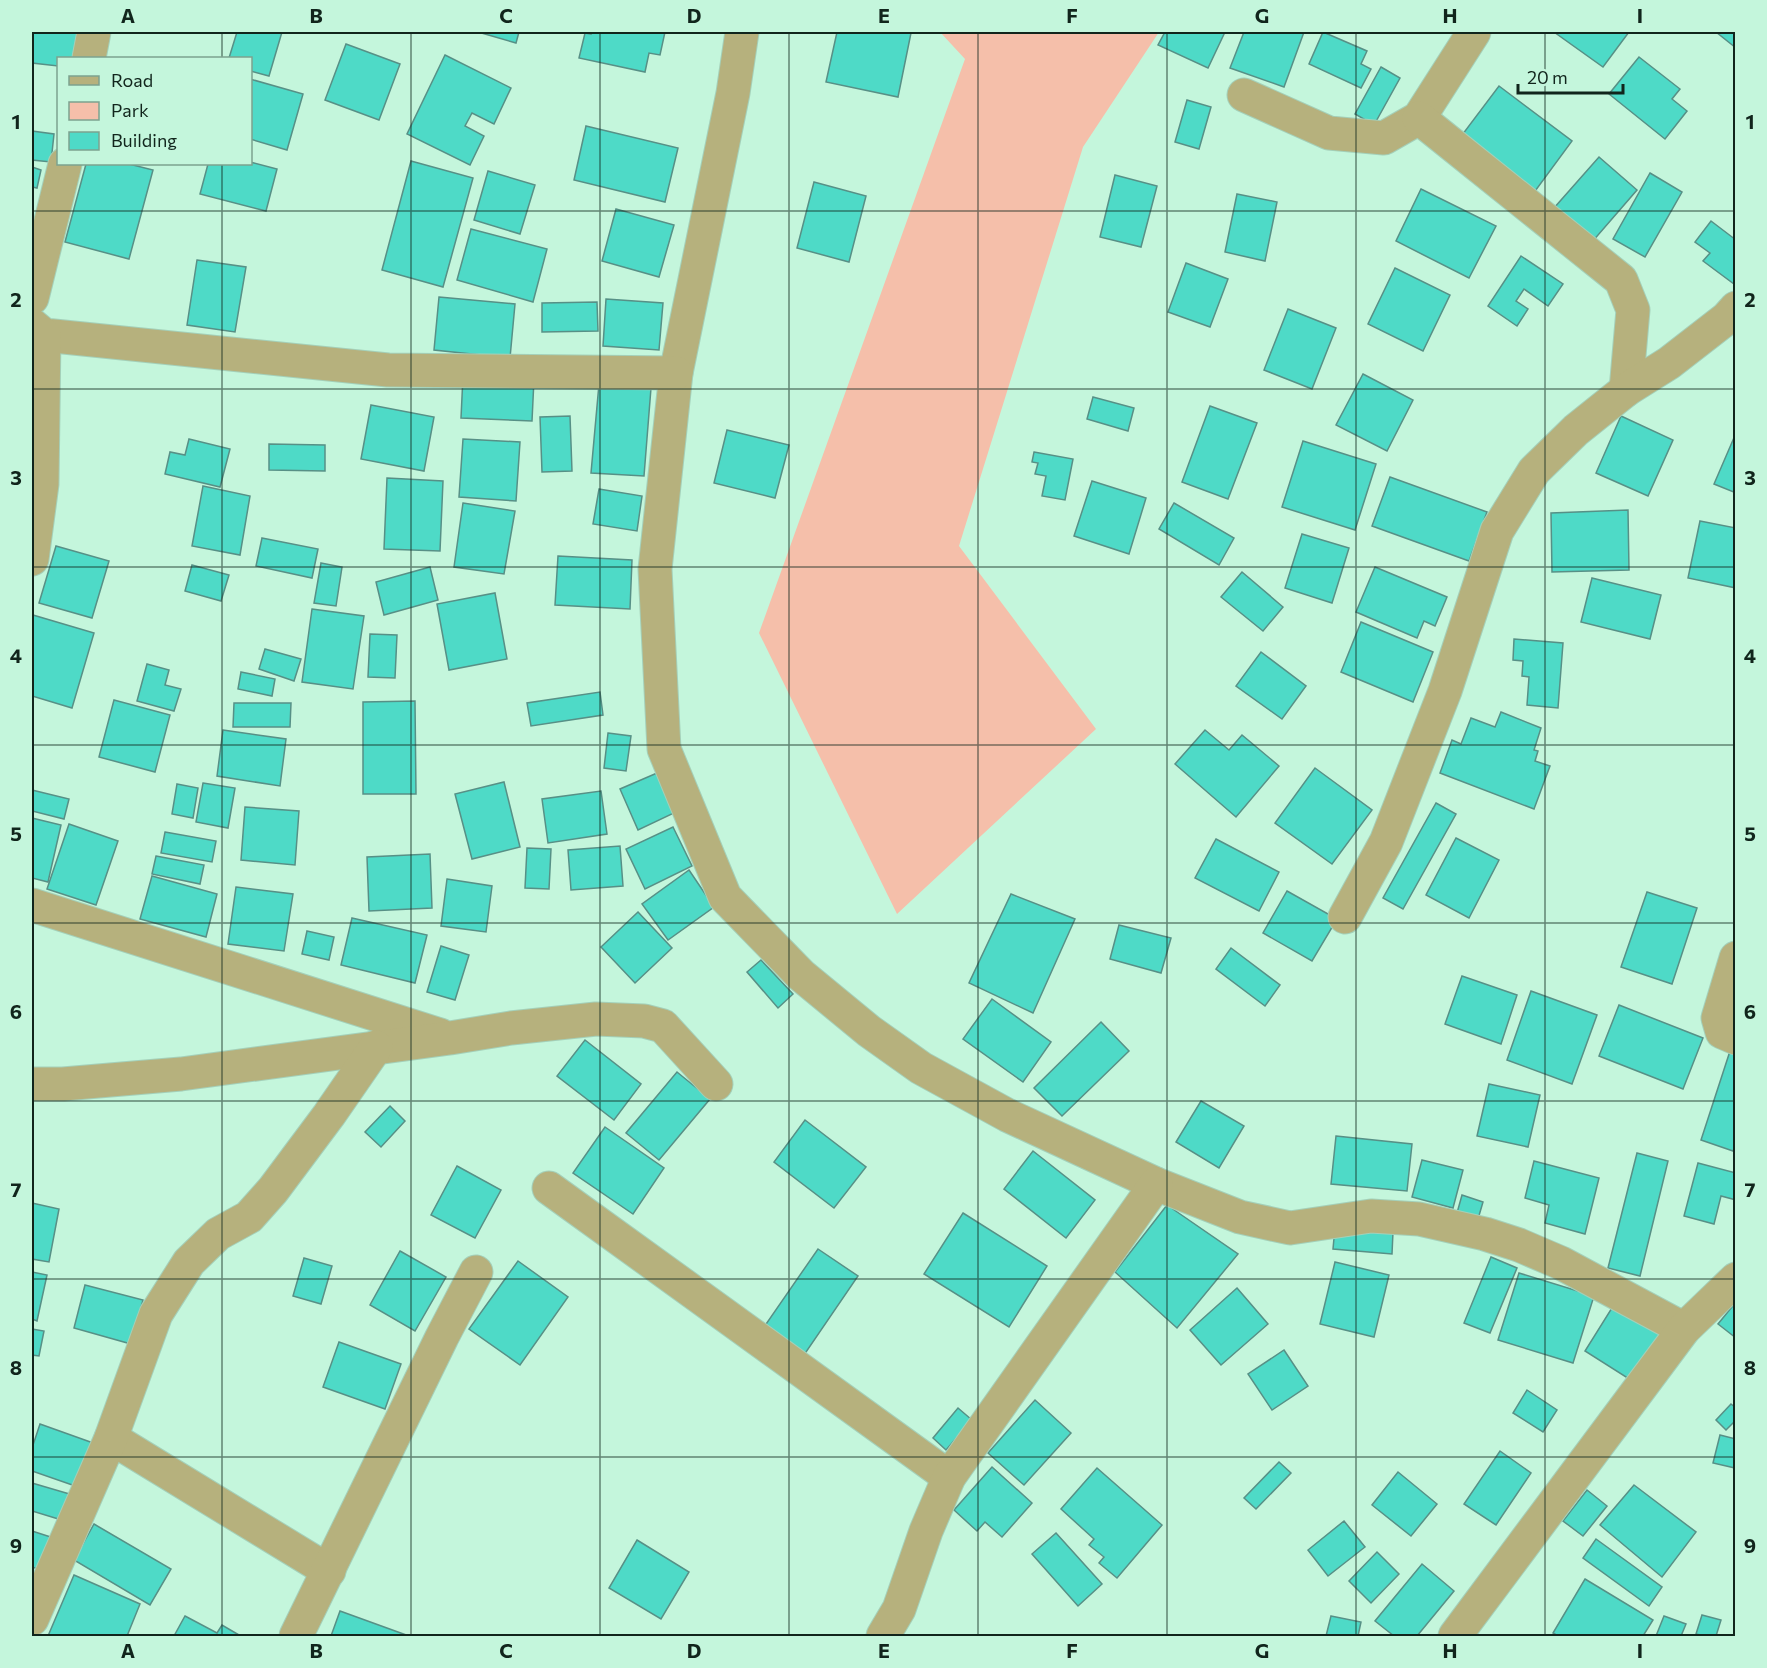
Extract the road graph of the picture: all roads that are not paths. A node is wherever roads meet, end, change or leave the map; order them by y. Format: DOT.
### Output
graph roads {
  1 [pos="94,32"];
  2 [pos="742,32"];
  3 [pos="1474,32"];
  4 [pos="89,57"];
  5 [pos="1244,95"];
  6 [pos="1419,118"];
  7 [pos="65,165"];
  8 [pos="32,298"];
  9 [pos="1736,308"];
  10 [pos="38,330"];
  11 [pos="676,373"];
  12 [pos="1626,390"];
  13 [pos="32,559"];
  14 [pos="32,905"];
  15 [pos="1345,917"];
  16 [pos="1736,958"];
  17 [pos="450,1038"];
  18 [pos="1736,1038"];
  19 [pos="376,1047"];
  20 [pos="32,1084"];
  21 [pos="716,1084"];
  22 [pos="1156,1184"];
  23 [pos="549,1188"];
  24 [pos="476,1272"];
  25 [pos="1736,1279"];
  26 [pos="1684,1329"];
  27 [pos="111,1438"];
  28 [pos="949,1477"];
  29 [pos="330,1571"];
  30 [pos="32,1619"];
  31 [pos="296,1636"];
  32 [pos="883,1636"];
  33 [pos="1455,1636"];
  1 -- 4 [label="street"];
  2 -- 11 [label="street"];
  3 -- 6 [label="street"];
  5 -- 6 [label="street"];
  6 -- 12 [label="street"];
  7 -- 8 [label="street"];
  9 -- 12 [label="street"];
  10 -- 11 [label="street"];
  10 -- 13 [label="street"];
  11 -- 22 [label="street"];
  12 -- 15 [label="street"];
  14 -- 17 [label="street"];
  16 -- 18 [label="street"];
  17 -- 19 [label="street"];
  17 -- 21 [label="street"];
  19 -- 20 [label="street"];
  19 -- 27 [label="street"];
  22 -- 26 [label="street"];
  22 -- 28 [label="street"];
  23 -- 28 [label="street"];
  24 -- 29 [label="street"];
  25 -- 26 [label="street"];
  26 -- 33 [label="street"];
  27 -- 29 [label="street"];
  27 -- 30 [label="street"];
  28 -- 32 [label="street"];
  29 -- 31 [label="street"];
}
